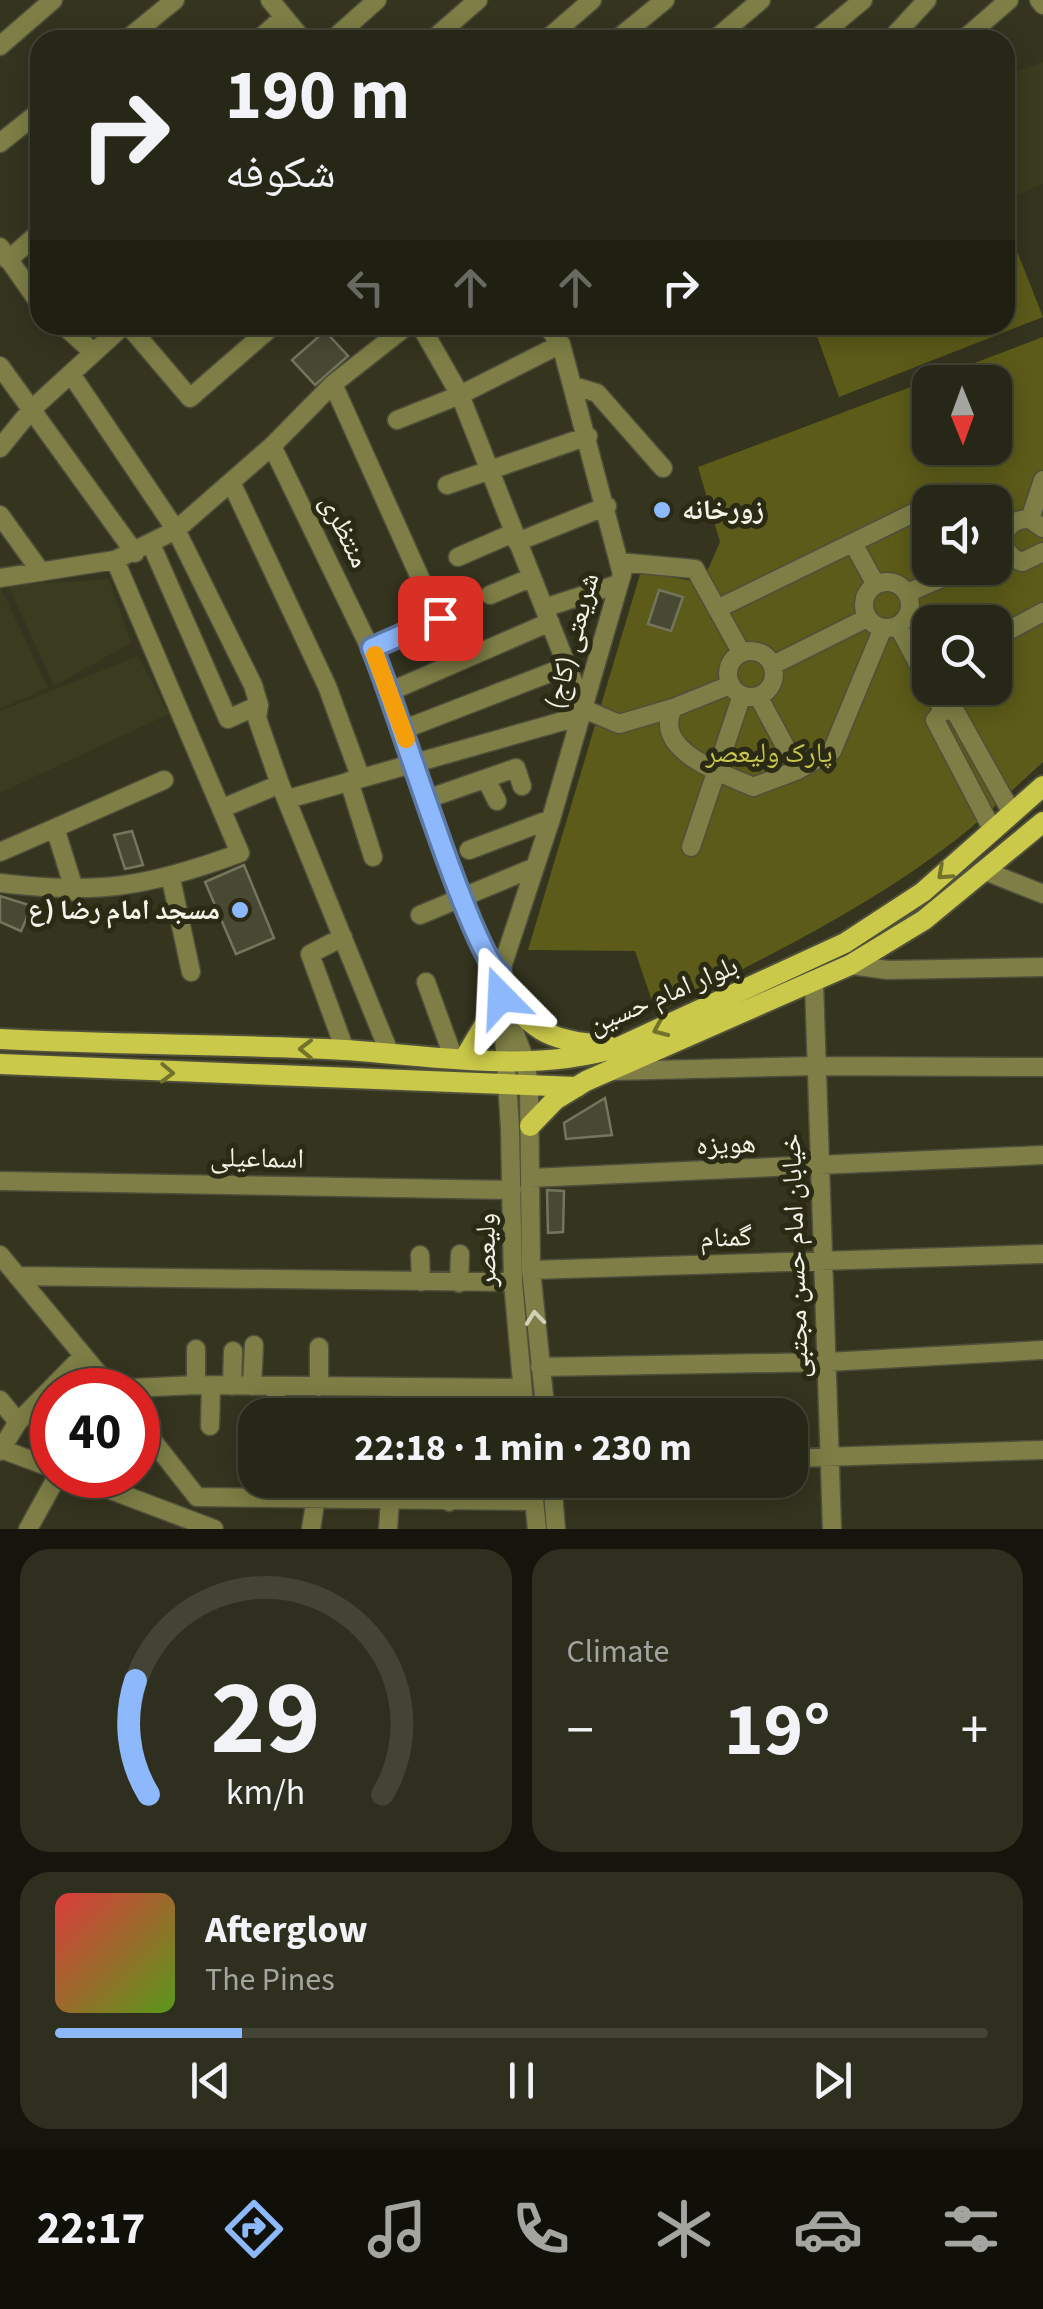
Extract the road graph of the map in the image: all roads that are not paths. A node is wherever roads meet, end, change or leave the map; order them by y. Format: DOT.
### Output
graph roads {
  1 [pos="53,0"];
  2 [pos="176,0"];
  3 [pos="271,0"];
  4 [pos="377,0"];
  5 [pos="478,0"];
  6 [pos="592,0"];
  7 [pos="665,0"];
  8 [pos="761,0"];
  9 [pos="862,0"];
  10 [pos="927,0"];
  11 [pos="1009,0"];
  12 [pos="284,17"];
  13 [pos="138,30"];
  14 [pos="269,30"];
  15 [pos="295,30"];
  16 [pos="343,30"];
  17 [pos="444,30"];
  18 [pos="558,30"];
  19 [pos="628,30"];
  20 [pos="726,30"];
  21 [pos="827,30"];
  22 [pos="899,30"];
  23 [pos="974,30"];
  24 [pos="0,46"];
  25 [pos="30,119"];
  26 [pos="0,143"];
  27 [pos="30,238"];
  28 [pos="4,254"];
  29 [pos="30,287"];
  30 [pos="74,335"];
  31 [pos="114,335"];
  32 [pos="135,335"];
  33 [pos="262,335"];
  34 [pos="405,335"];
  35 [pos="420,335"];
  36 [pos="554,335"];
  37 [pos="561,344"];
  38 [pos="93,352"];
  39 [pos="0,366"];
  40 [pos="70,374"];
  41 [pos="333,384"];
  42 [pos="574,386"];
  43 [pos="460,395"];
  44 [pos="31,410"];
  45 [pos="397,420"];
  46 [pos="588,436"];
  47 [pos="272,446"];
  48 [pos="0,448"];
  49 [pos="663,468"];
  50 [pos="488,472"];
  51 [pos="1043,480"];
  52 [pos="230,482"];
  53 [pos="447,485"];
  54 [pos="607,506"];
  55 [pos="912,514"];
  56 [pos="0,516"];
  57 [pos="1012,520"];
  58 [pos="1037,523"];
  59 [pos="176,530"];
  60 [pos="515,538"];
  61 [pos="853,543"];
  62 [pos="143,548"];
  63 [pos="1043,552"];
  64 [pos="458,557"];
  65 [pos="1012,557"];
  66 [pos="115,560"];
  67 [pos="619,562"];
  68 [pos="41,572"];
  69 [pos="0,578"];
  70 [pos="530,578"];
  71 [pos="618,584"];
  72 [pos="876,585"];
  73 [pos="924,585"];
  74 [pos="426,591"];
  75 [pos="907,592"];
  76 [pos="490,594"];
  77 [pos="717,609"];
  78 [pos="1043,612"];
  79 [pos="548,615"];
  80 [pos="440,618"];
  81 [pos="883,624"];
  82 [pos="1012,629"];
  83 [pos="372,648"];
  84 [pos="741,652"];
  85 [pos="912,658"];
  86 [pos="773,665"];
  87 [pos="565,667"];
  88 [pos="391,691"];
  89 [pos="743,692"];
  90 [pos="259,705"];
  91 [pos="941,705"];
  92 [pos="673,708"];
  93 [pos="943,710"];
  94 [pos="583,712"];
  95 [pos="402,730"];
  96 [pos="416,766"];
  97 [pos="798,770"];
  98 [pos="718,772"];
  99 [pos="519,777"];
  100 [pos="355,778"];
  101 [pos="486,779"];
  102 [pos="164,780"];
  103 [pos="1043,786"];
  104 [pos="284,791"];
  105 [pos="427,799"];
  106 [pos="497,801"];
  107 [pos="223,808"];
  108 [pos="1012,813"];
  109 [pos="551,819"];
  110 [pos="1043,822"];
  111 [pos="56,828"];
  112 [pos="992,829"];
  113 [pos="691,846"];
  114 [pos="469,850"];
  115 [pos="0,852"];
  116 [pos="372,857"];
  117 [pos="535,867"];
  118 [pos="986,870"];
  119 [pos="171,878"];
  120 [pos="0,883"];
  121 [pos="74,892"];
  122 [pos="1043,894"];
  123 [pos="461,896"];
  124 [pos="420,915"];
  125 [pos="343,937"];
  126 [pos="850,965"];
  127 [pos="1043,967"];
  128 [pos="192,972"];
  129 [pos="426,982"];
  130 [pos="814,982"];
  131 [pos="500,986"];
  132 [pos="0,1039"];
  133 [pos="108,1045"];
  134 [pos="620,1047"];
  135 [pos="345,1050"];
  136 [pos="390,1054"];
  137 [pos="459,1059"];
  138 [pos="503,1060"];
  139 [pos="525,1060"];
  140 [pos="0,1064"];
  141 [pos="816,1066"];
  142 [pos="1043,1067"];
  143 [pos="107,1071"];
  144 [pos="612,1071"];
  145 [pos="504,1084"];
  146 [pos="529,1084"];
  147 [pos="576,1087"];
  148 [pos="520,1127"];
  149 [pos="1043,1155"];
  150 [pos="820,1168"];
  151 [pos="530,1178"];
  152 [pos="0,1181"];
  153 [pos="512,1190"];
  154 [pos="460,1254"];
  155 [pos="1043,1254"];
  156 [pos="0,1255"];
  157 [pos="420,1255"];
  158 [pos="823,1262"];
  159 [pos="530,1270"];
  160 [pos="17,1276"];
  161 [pos="420,1282"];
  162 [pos="459,1282"];
  163 [pos="513,1282"];
  164 [pos="254,1345"];
  165 [pos="319,1346"];
  166 [pos="196,1349"];
  167 [pos="1043,1350"];
  168 [pos="233,1352"];
  169 [pos="82,1357"];
  170 [pos="827,1362"];
  171 [pos="540,1367"];
  172 [pos="92,1368"];
  173 [pos="204,1385"];
  174 [pos="232,1386"];
  175 [pos="252,1386"];
  176 [pos="160,1387"];
  177 [pos="276,1387"];
  178 [pos="319,1387"];
  179 [pos="522,1388"];
  180 [pos="276,1398"];
  181 [pos="523,1398"];
  182 [pos="544,1398"];
  183 [pos="0,1400"];
  184 [pos="18,1422"];
  185 [pos="210,1426"];
  186 [pos="1,1450"];
  187 [pos="160,1450"];
  188 [pos="1043,1450"];
  189 [pos="828,1456"];
  190 [pos="808,1457"];
  191 [pos="30,1460"];
  192 [pos="238,1495"];
  193 [pos="197,1497"];
  194 [pos="45,1498"];
  195 [pos="131,1498"];
  196 [pos="305,1498"];
  197 [pos="371,1498"];
  198 [pos="449,1498"];
  199 [pos="553,1498"];
  200 [pos="390,1500"];
  201 [pos="534,1500"];
  202 [pos="449,1502"];
  203 [pos="28,1529"];
  204 [pos="213,1529"];
  205 [pos="311,1529"];
  206 [pos="388,1529"];
  207 [pos="537,1529"];
  208 [pos="556,1529"];
  209 [pos="832,1529"];
  1 -- 24 [label="street"];
  2 -- 13 [label="street"];
  3 -- 12 [label="street"];
  4 -- 16 [label="street"];
  5 -- 17 [label="street"];
  6 -- 18 [label="street"];
  7 -- 19 [label="street"];
  8 -- 20 [label="street"];
  9 -- 21 [label="street"];
  10 -- 22 [label="street"];
  11 -- 23 [label="street"];
  12 -- 14 [label="street"];
  12 -- 15 [label="street"];
  25 -- 26 [label="street"];
  27 -- 28 [label="street"];
  28 -- 29 [label="street"];
  30 -- 38 [label="street"];
  31 -- 38 [label="street"];
  32 -- 33 [label="street"];
  34 -- 41 [label="street"];
  35 -- 43 [label="street"];
  36 -- 37 [label="street, شریعتی (کاج)"];
  37 -- 42 [label="street, شریعتی (کاج)"];
  37 -- 43 [label="street"];
  38 -- 40 [label="street"];
  39 -- 44 [label="street"];
  40 -- 44 [label="street"];
  40 -- 59 [label="street"];
  41 -- 47 [label="street"];
  41 -- 74 [label="street"];
  42 -- 46 [label="street, شریعتی (کاج)"];
  42 -- 49 [label="street"];
  43 -- 45 [label="street"];
  43 -- 50 [label="street"];
  44 -- 48 [label="street"];
  44 -- 62 [label="street"];
  46 -- 50 [label="street"];
  46 -- 54 [label="street, شریعتی (کاج)"];
  47 -- 52 [label="street"];
  47 -- 83 [label="street, منتظری"];
  50 -- 53 [label="street"];
  50 -- 60 [label="street"];
  51 -- 58 [label="street"];
  52 -- 59 [label="street"];
  52 -- 100 [label="street"];
  54 -- 60 [label="street"];
  54 -- 67 [label="street, شریعتی (کاج)"];
  55 -- 61 [label="street"];
  56 -- 68 [label="street"];
  57 -- 58 [label="street"];
  59 -- 62 [label="street"];
  59 -- 90 [label="street"];
  60 -- 64 [label="street"];
  60 -- 70 [label="street"];
  61 -- 72 [label="street"];
  61 -- 77 [label="street"];
  62 -- 66 [label="street"];
  62 -- 90 [label="street"];
  63 -- 65 [label="street"];
  66 -- 68 [label="street"];
  66 -- 107 [label="street"];
  67 -- 71 [label="street, شریعتی (کاج)"];
  67 -- 77 [label="street"];
  68 -- 69 [label="street"];
  70 -- 76 [label="street"];
  70 -- 79 [label="street"];
  71 -- 79 [label="street"];
  71 -- 94 [label="street, شریعتی (کاج)"];
  72 -- 75 [label="street"];
  72 -- 81 [label="street"];
  73 -- 75 [label="street"];
  75 -- 81 [label="street"];
  77 -- 84 [label="street"];
  78 -- 82 [label="street"];
  79 -- 87 [label="street"];
  79 -- 88 [label="street"];
  80 -- 83 [label="street"];
  81 -- 85 [label="street"];
  81 -- 86 [label="street"];
  81 -- 97 [label="street"];
  83 -- 88 [label="street, منتظری"];
  84 -- 86 [label="street"];
  84 -- 89 [label="street"];
  86 -- 89 [label="street"];
  87 -- 94 [label="street"];
  87 -- 95 [label="street"];
  88 -- 95 [label="street, منتظری"];
  89 -- 92 [label="street"];
  89 -- 97 [label="street"];
  89 -- 98 [label="street"];
  90 -- 104 [label="street"];
  91 -- 93 [label="street"];
  92 -- 94 [label="street"];
  92 -- 98 [label="street"];
  93 -- 108 [label="street"];
  93 -- 112 [label="street"];
  94 -- 96 [label="street"];
  94 -- 109 [label="street, شریعتی (کاج)"];
  95 -- 96 [label="street, منتظری"];
  96 -- 100 [label="street"];
  96 -- 105 [label="street, منتظری"];
  97 -- 98 [label="street"];
  98 -- 113 [label="street"];
  99 -- 101 [label="street"];
  100 -- 104 [label="street"];
  100 -- 116 [label="street"];
  101 -- 105 [label="street"];
  101 -- 106 [label="street"];
  102 -- 111 [label="street"];
  103 -- 108 [label="main road, بلوار امام حسین"];
  104 -- 107 [label="street"];
  104 -- 125 [label="street"];
  105 -- 123 [label="street, منتظری"];
  107 -- 119 [label="street"];
  108 -- 112 [label="main road, بلوار امام حسین"];
  109 -- 114 [label="street"];
  109 -- 117 [label="street, شریعتی (کاج)"];
  110 -- 118 [label="main road, بلوار امام حسین"];
  111 -- 115 [label="street"];
  111 -- 121 [label="street"];
  112 -- 134 [label="main road, بلوار امام حسین, one-way"];
  117 -- 123 [label="street"];
  117 -- 131 [label="street, شریعتی (کاج)"];
  118 -- 122 [label="street"];
  118 -- 126 [label="main road, بلوار امام حسین"];
  119 -- 121 [label="street"];
  119 -- 128 [label="street"];
  120 -- 121 [label="street"];
  123 -- 124 [label="street"];
  123 -- 131 [label="street, منتظری"];
  125 -- 135 [label="street"];
  125 -- 136 [label="street"];
  126 -- 127 [label="street"];
  126 -- 130 [label="main road, بلوار امام حسین"];
  129 -- 137 [label="street"];
  130 -- 141 [label="street, خیابان امام حسن مجتبی"];
  130 -- 144 [label="main road, بلوار امام حسین"];
  131 -- 134 [label="main road"];
  131 -- 137 [label="main road"];
  131 -- 138 [label="street, ولیعصر"];
  131 -- 139 [label="street, منتظری"];
  132 -- 133 [label="main road, بلوار امام حسین"];
  135 -- 133 [label="main road, بلوار امام حسین, one-way"];
  133 -- 143 [label="main road"];
  134 -- 139 [label="main road, بلوار امام حسین"];
  135 -- 136 [label="main road, بلوار امام حسین"];
  136 -- 137 [label="main road, بلوار امام حسین"];
  137 -- 138 [label="main road, بلوار امام حسین"];
  138 -- 139 [label="main road, بلوار امام حسین"];
  138 -- 145 [label="street, ولیعصر"];
  139 -- 146 [label="street, منتظری"];
  140 -- 143 [label="main road, بلوار امام حسین"];
  141 -- 142 [label="street"];
  141 -- 144 [label="street"];
  141 -- 150 [label="street, خیابان امام حسن مجتبی"];
  143 -- 145 [label="main road, بلوار امام حسین, one-way"];
  144 -- 147 [label="main road, بلوار امام حسین"];
  145 -- 146 [label="main road, بلوار امام حسین"];
  145 -- 148 [label="street, ولیعصر"];
  146 -- 147 [label="main road, بلوار امام حسین"];
  146 -- 148 [label="street, منتظری"];
  147 -- 148 [label="main road"];
  148 -- 151 [label="street, ولیعصر"];
  148 -- 153 [label="street, ولیعصر"];
  149 -- 150 [label="street, هویزه"];
  150 -- 151 [label="street, هویزه"];
  150 -- 158 [label="street, خیابان امام حسن مجتبی"];
  151 -- 159 [label="street, ولیعصر"];
  152 -- 153 [label="street, اسماعیلی"];
  153 -- 163 [label="street, ولیعصر"];
  154 -- 162 [label="street"];
  155 -- 158 [label="street, گمنام"];
  156 -- 160 [label="street"];
  157 -- 161 [label="street"];
  158 -- 159 [label="street, گمنام"];
  158 -- 170 [label="street, خیابان امام حسن مجتبی"];
  171 -- 159 [label="street, ولیعصر, one-way"];
  160 -- 161 [label="street"];
  160 -- 169 [label="street"];
  161 -- 162 [label="street"];
  162 -- 163 [label="street"];
  163 -- 179 [label="street, ولیعصر"];
  164 -- 175 [label="street"];
  165 -- 178 [label="street"];
  166 -- 173 [label="street"];
  167 -- 170 [label="street"];
  168 -- 174 [label="street"];
  169 -- 172 [label="street"];
  169 -- 184 [label="street"];
  170 -- 171 [label="street"];
  170 -- 189 [label="street, خیابان امام حسن مجتبی"];
  171 -- 182 [label="street, ولیعصر"];
  173 -- 174 [label="street"];
  173 -- 176 [label="street"];
  173 -- 185 [label="street"];
  174 -- 175 [label="street"];
  175 -- 177 [label="street"];
  177 -- 178 [label="street"];
  177 -- 180 [label="street"];
  178 -- 179 [label="street"];
  179 -- 181 [label="street, ولیعصر"];
  183 -- 184 [label="street"];
  184 -- 186 [label="street"];
  186 -- 191 [label="street"];
  187 -- 193 [label="street"];
  188 -- 189 [label="street"];
  189 -- 190 [label="street"];
  189 -- 209 [label="street, خیابان امام حسن مجتبی"];
  192 -- 193 [label="street"];
  193 -- 204 [label="street"];
  194 -- 203 [label="street"];
  195 -- 204 [label="street"];
  196 -- 205 [label="street"];
  197 -- 200 [label="street"];
  198 -- 202 [label="street"];
  199 -- 208 [label="street"];
  200 -- 202 [label="street"];
  200 -- 206 [label="street"];
  201 -- 202 [label="street"];
  201 -- 207 [label="street"];
}
